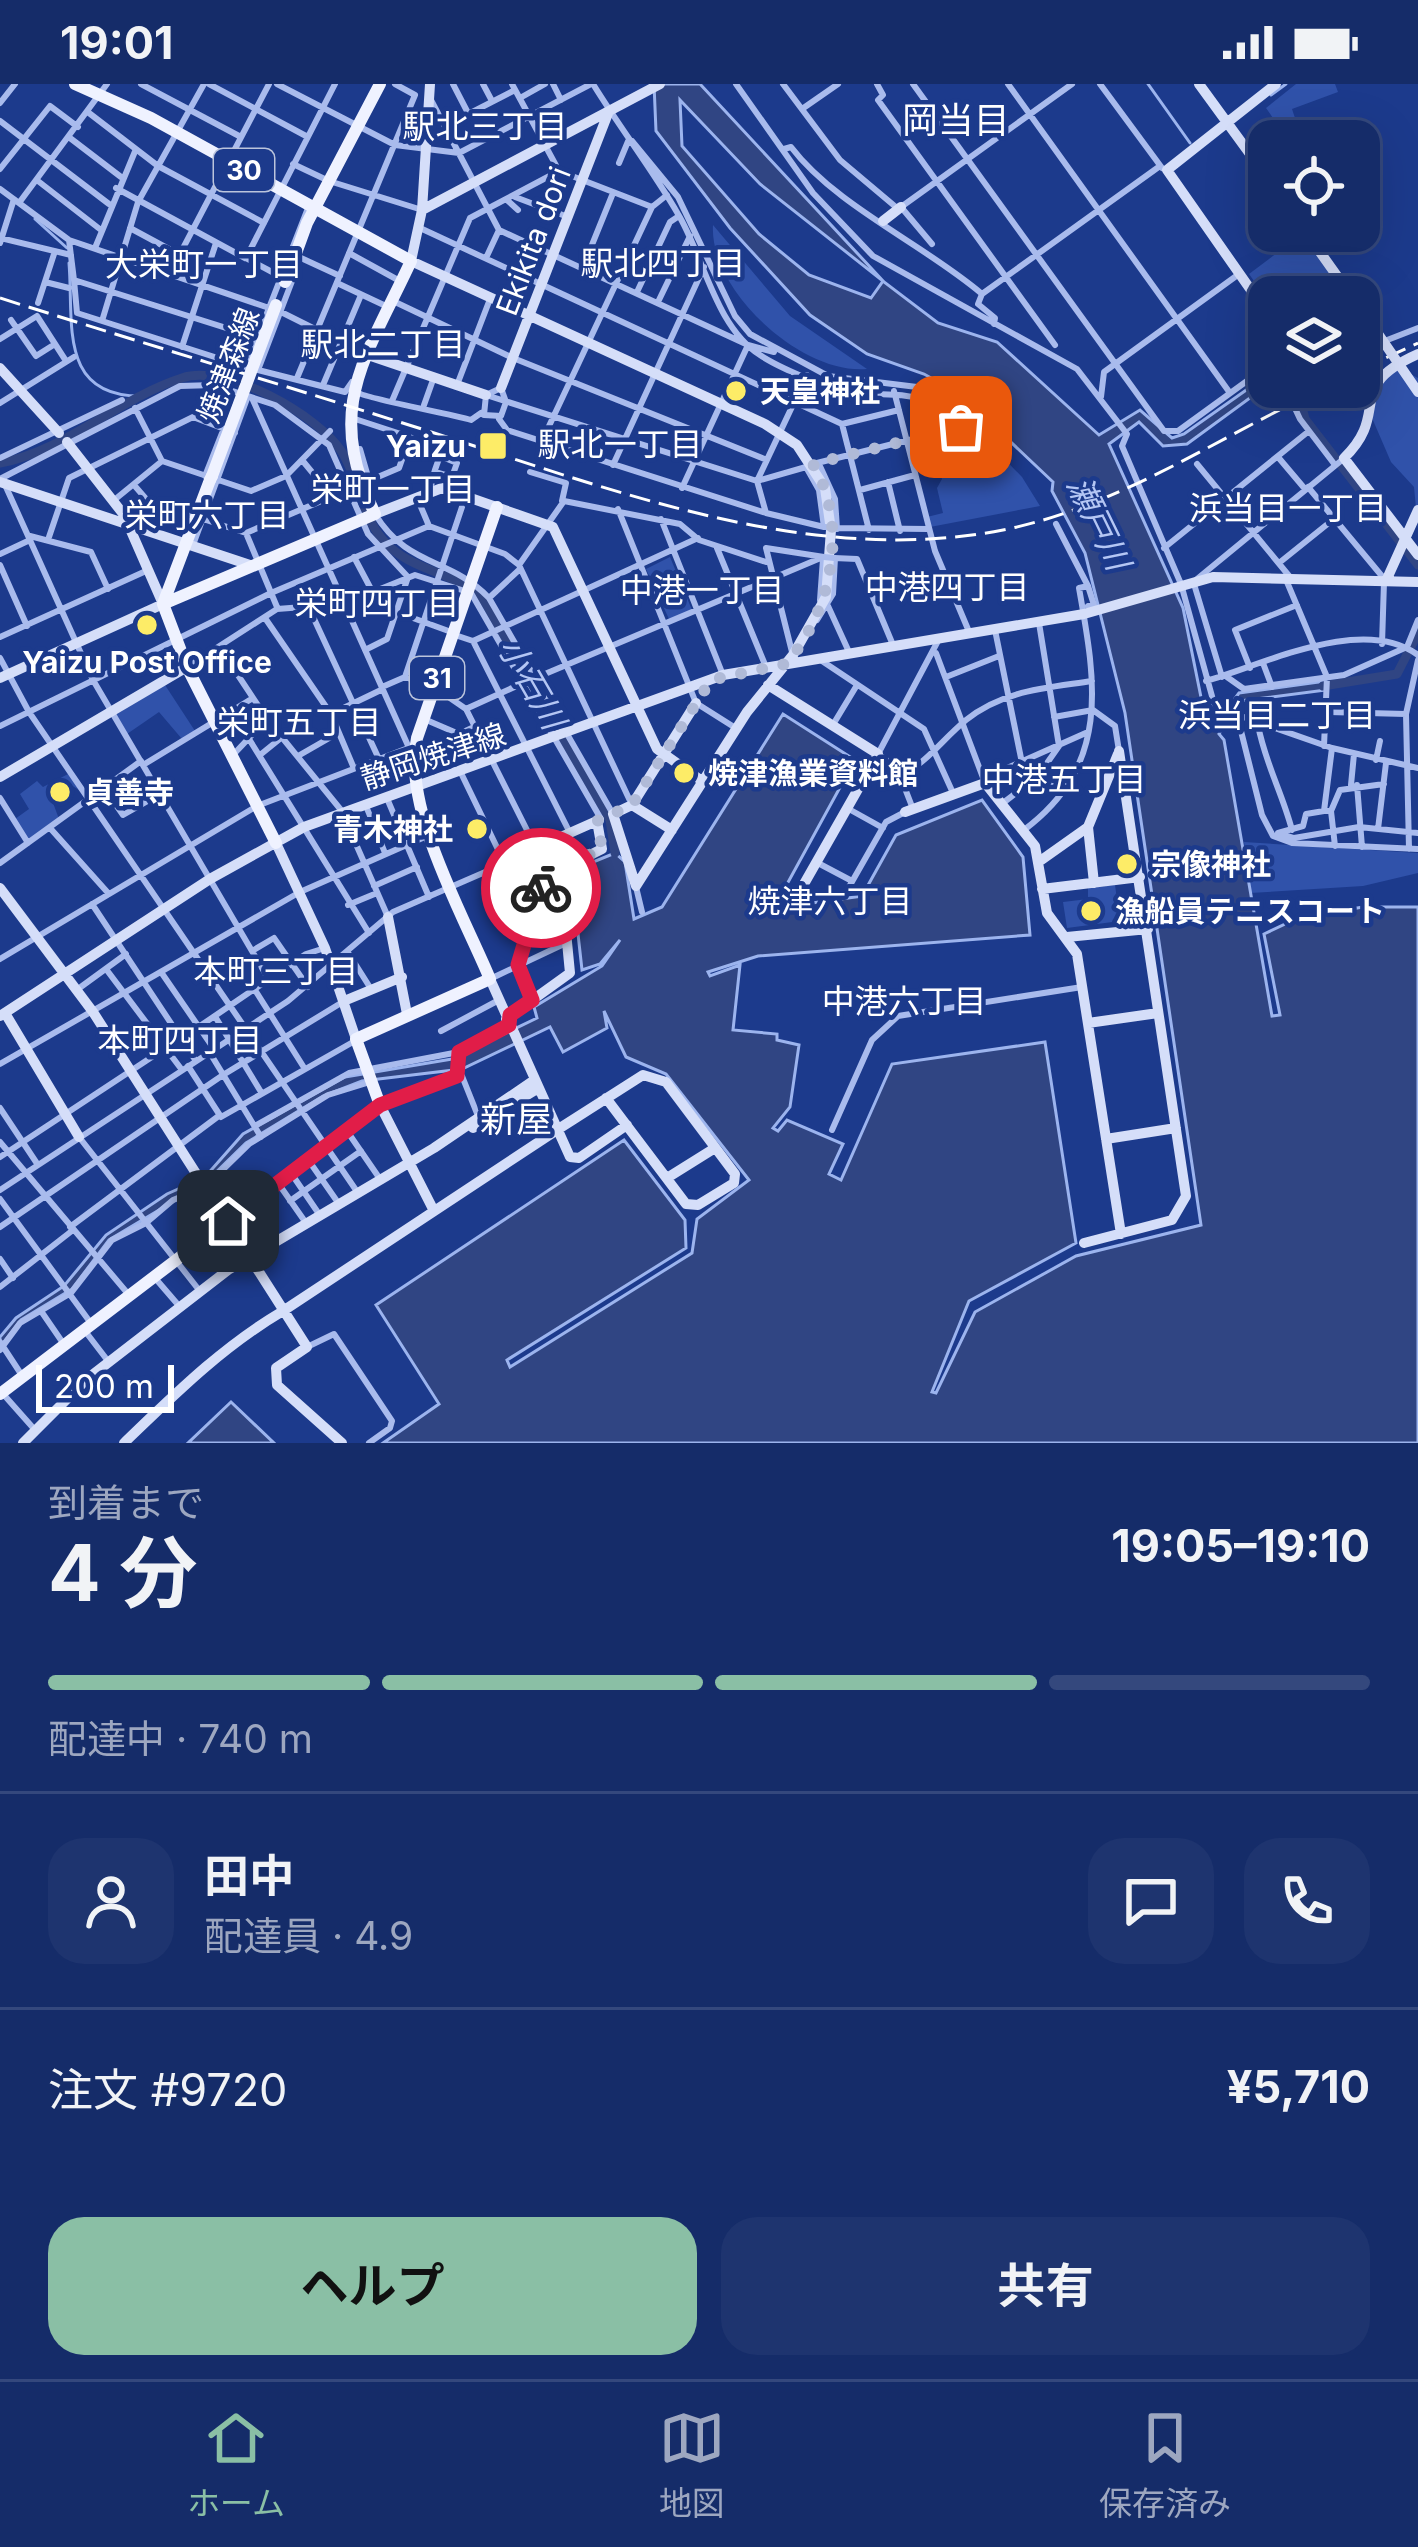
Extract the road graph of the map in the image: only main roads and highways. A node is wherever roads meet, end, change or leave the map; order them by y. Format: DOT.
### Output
graph roads {
  1 [pos="75,84"];
  2 [pos="380,84"];
  3 [pos="105,89"];
  4 [pos="315,209"];
  5 [pos="497,507"];
  6 [pos="164,604"];
  7 [pos="276,843"];
  8 [pos="1,1393"];
  1 -- 3 [label="main road, 30"];
  2 -- 4 [label="main road, 焼津森線"];
  3 -- 4 [label="main road, 30"];
  4 -- 6 [label="main road, 焼津森線, bridge"];
  4 -- 6 [label="main road, 30"];
  5 -- 8 [label="main road, 31"];
  6 -- 7 [label="main road"];
}
